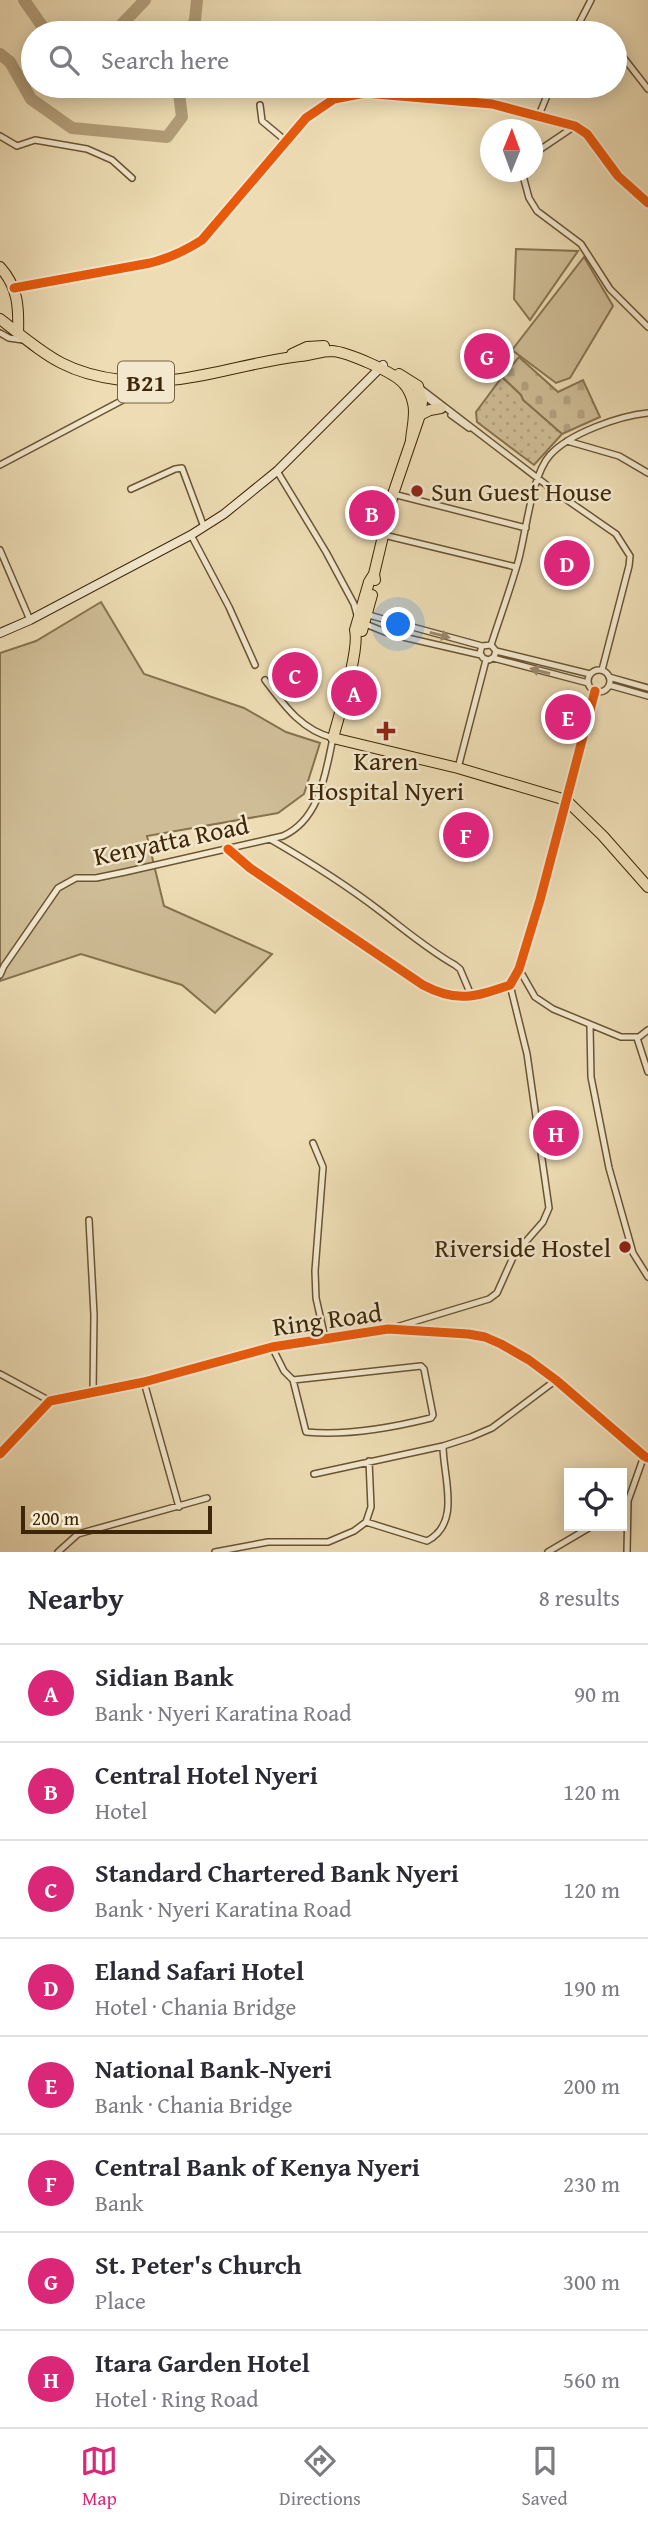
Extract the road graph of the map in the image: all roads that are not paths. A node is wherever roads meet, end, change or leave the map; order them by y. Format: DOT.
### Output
graph roads {
  1 [pos="590,0"];
  2 [pos="580,21"];
  3 [pos="627,62"];
  4 [pos="648,89"];
  5 [pos="338,98"];
  6 [pos="423,98"];
  7 [pos="546,98"];
  8 [pos="260,105"];
  9 [pos="540,115"];
  10 [pos="575,126"];
  11 [pos="0,136"];
  12 [pos="286,141"];
  13 [pos="543,148"];
  14 [pos="132,178"];
  15 [pos="525,182"];
  16 [pos="648,203"];
  17 [pos="0,267"];
  18 [pos="14,288"];
  19 [pos="0,319"];
  20 [pos="648,327"];
  21 [pos="0,333"];
  22 [pos="18,333"];
  23 [pos="27,341"];
  24 [pos="377,365"];
  25 [pos="157,382"];
  26 [pos="402,382"];
  27 [pos="419,390"];
  28 [pos="442,408"];
  29 [pos="648,413"];
  30 [pos="420,415"];
  31 [pos="481,435"];
  32 [pos="411,440"];
  33 [pos="567,441"];
  34 [pos="0,465"];
  35 [pos="277,471"];
  36 [pos="648,473"];
  37 [pos="538,476"];
  38 [pos="131,489"];
  39 [pos="393,494"];
  40 [pos="204,527"];
  41 [pos="526,528"];
  42 [pos="191,535"];
  43 [pos="384,535"];
  44 [pos="0,550"];
  45 [pos="516,567"];
  46 [pos="361,614"];
  47 [pos="30,620"];
  48 [pos="0,633"];
  49 [pos="491,645"];
  50 [pos="482,646"];
  51 [pos="496,650"];
  52 [pos="483,657"];
  53 [pos="493,658"];
  54 [pos="255,665"];
  55 [pos="602,670"];
  56 [pos="590,674"];
  57 [pos="609,677"];
  58 [pos="264,680"];
  59 [pos="588,683"];
  60 [pos="609,685"];
  61 [pos="648,688"];
  62 [pos="595,691"];
  63 [pos="648,696"];
  64 [pos="333,738"];
  65 [pos="458,768"];
  66 [pos="566,800"];
  67 [pos="270,839"];
  68 [pos="228,849"];
  69 [pos="648,887"];
  70 [pos="519,969"];
  71 [pos="0,975"];
  72 [pos="510,985"];
  73 [pos="471,995"];
  74 [pos="590,1026"];
  75 [pos="648,1030"];
  76 [pos="636,1038"];
  77 [pos="648,1072"];
  78 [pos="313,1143"];
  79 [pos="89,1220"];
  80 [pos="648,1277"];
  81 [pos="388,1329"];
  82 [pos="325,1338"];
  83 [pos="272,1347"];
  84 [pos="0,1374"];
  85 [pos="293,1380"];
  86 [pos="556,1380"];
  87 [pos="144,1382"];
  88 [pos="93,1392"];
  89 [pos="50,1401"];
  90 [pos="443,1446"];
  91 [pos="0,1454"];
  92 [pos="646,1457"];
  93 [pos="369,1461"];
  94 [pos="314,1474"];
  95 [pos="207,1498"];
  96 [pos="628,1501"];
  97 [pos="178,1507"];
  98 [pos="366,1522"];
  99 [pos="584,1531"];
  100 [pos="58,1552"];
  101 [pos="215,1552"];
  102 [pos="548,1552"];
  103 [pos="627,1552"];
  1 -- 2 [label="street"];
  3 -- 4 [label="street"];
  5 -- 12 [label="street"];
  6 -- 9 [label="street"];
  7 -- 9 [label="street"];
  8 -- 12 [label="street"];
  9 -- 10 [label="street"];
  10 -- 13 [label="street"];
  10 -- 16 [label="street"];
  11 -- 14 [label="street"];
  12 -- 18 [label="street"];
  15 -- 20 [label="street"];
  17 -- 18 [label="highway"];
  18 -- 22 [label="highway"];
  19 -- 22 [label="highway, B21"];
  21 -- 23 [label="street"];
  22 -- 23 [label="highway, B21"];
  23 -- 25 [label="highway, B21"];
  24 -- 25 [label="highway, B21"];
  24 -- 26 [label="highway, B21"];
  24 -- 27 [label="highway, B21"];
  24 -- 35 [label="street"];
  25 -- 34 [label="street"];
  26 -- 27 [label="street"];
  26 -- 32 [label="highway"];
  27 -- 28 [label="street"];
  27 -- 30 [label="highway"];
  27 -- 31 [label="street"];
  28 -- 30 [label="highway"];
  28 -- 31 [label="street"];
  29 -- 33 [label="street"];
  30 -- 32 [label="highway"];
  31 -- 37 [label="street"];
  32 -- 39 [label="highway"];
  33 -- 36 [label="street"];
  33 -- 37 [label="street"];
  35 -- 40 [label="street"];
  35 -- 46 [label="street"];
  37 -- 41 [label="street"];
  37 -- 55 [label="street"];
  38 -- 40 [label="street"];
  39 -- 41 [label="street"];
  39 -- 43 [label="highway"];
  40 -- 42 [label="street"];
  41 -- 45 [label="street"];
  42 -- 47 [label="street"];
  42 -- 54 [label="street"];
  43 -- 45 [label="street"];
  43 -- 46 [label="highway"];
  44 -- 47 [label="street"];
  45 -- 49 [label="street"];
  46 -- 50 [label="street, one-way"];
  46 -- 52 [label="street"];
  46 -- 64 [label="highway"];
  47 -- 48 [label="street"];
  49 -- 50 [label="street"];
  49 -- 51 [label="street"];
  50 -- 52 [label="street"];
  51 -- 53 [label="street"];
  51 -- 56 [label="street"];
  52 -- 53 [label="street"];
  52 -- 65 [label="street"];
  59 -- 53 [label="street, one-way"];
  55 -- 56 [label="street"];
  55 -- 57 [label="street"];
  56 -- 59 [label="street"];
  57 -- 60 [label="street"];
  57 -- 61 [label="street"];
  58 -- 64 [label="street"];
  59 -- 62 [label="street"];
  60 -- 62 [label="street"];
  60 -- 63 [label="street"];
  62 -- 66 [label="street"];
  64 -- 65 [label="highway"];
  64 -- 67 [label="street, Kenyatta Road"];
  65 -- 66 [label="highway"];
  66 -- 69 [label="highway"];
  66 -- 70 [label="street"];
  67 -- 68 [label="street, Kenyatta Road"];
  67 -- 73 [label="street"];
  68 -- 71 [label="street, Kenyatta Road"];
  68 -- 73 [label="street"];
  70 -- 72 [label="street"];
  70 -- 74 [label="street"];
  72 -- 73 [label="street"];
  72 -- 81 [label="street, Ring Road"];
  74 -- 76 [label="street"];
  74 -- 80 [label="street"];
  75 -- 76 [label="street"];
  76 -- 77 [label="street"];
  78 -- 82 [label="street"];
  79 -- 88 [label="street"];
  81 -- 82 [label="street, Ring Road"];
  81 -- 86 [label="street, Ring Road"];
  82 -- 83 [label="street, Ring Road"];
  83 -- 85 [label="street"];
  83 -- 87 [label="street, Ring Road"];
  84 -- 89 [label="street"];
  85 -- 85 [label="street"];
  86 -- 90 [label="street"];
  86 -- 92 [label="street, Ring Road"];
  87 -- 88 [label="street, Ring Road"];
  87 -- 97 [label="street"];
  88 -- 89 [label="street, Ring Road"];
  89 -- 91 [label="street"];
  90 -- 93 [label="street"];
  90 -- 98 [label="street"];
  92 -- 96 [label="street"];
  93 -- 94 [label="street"];
  93 -- 98 [label="street"];
  95 -- 97 [label="street"];
  96 -- 103 [label="street"];
  97 -- 100 [label="street"];
  98 -- 101 [label="street"];
  99 -- 102 [label="street"];
}
